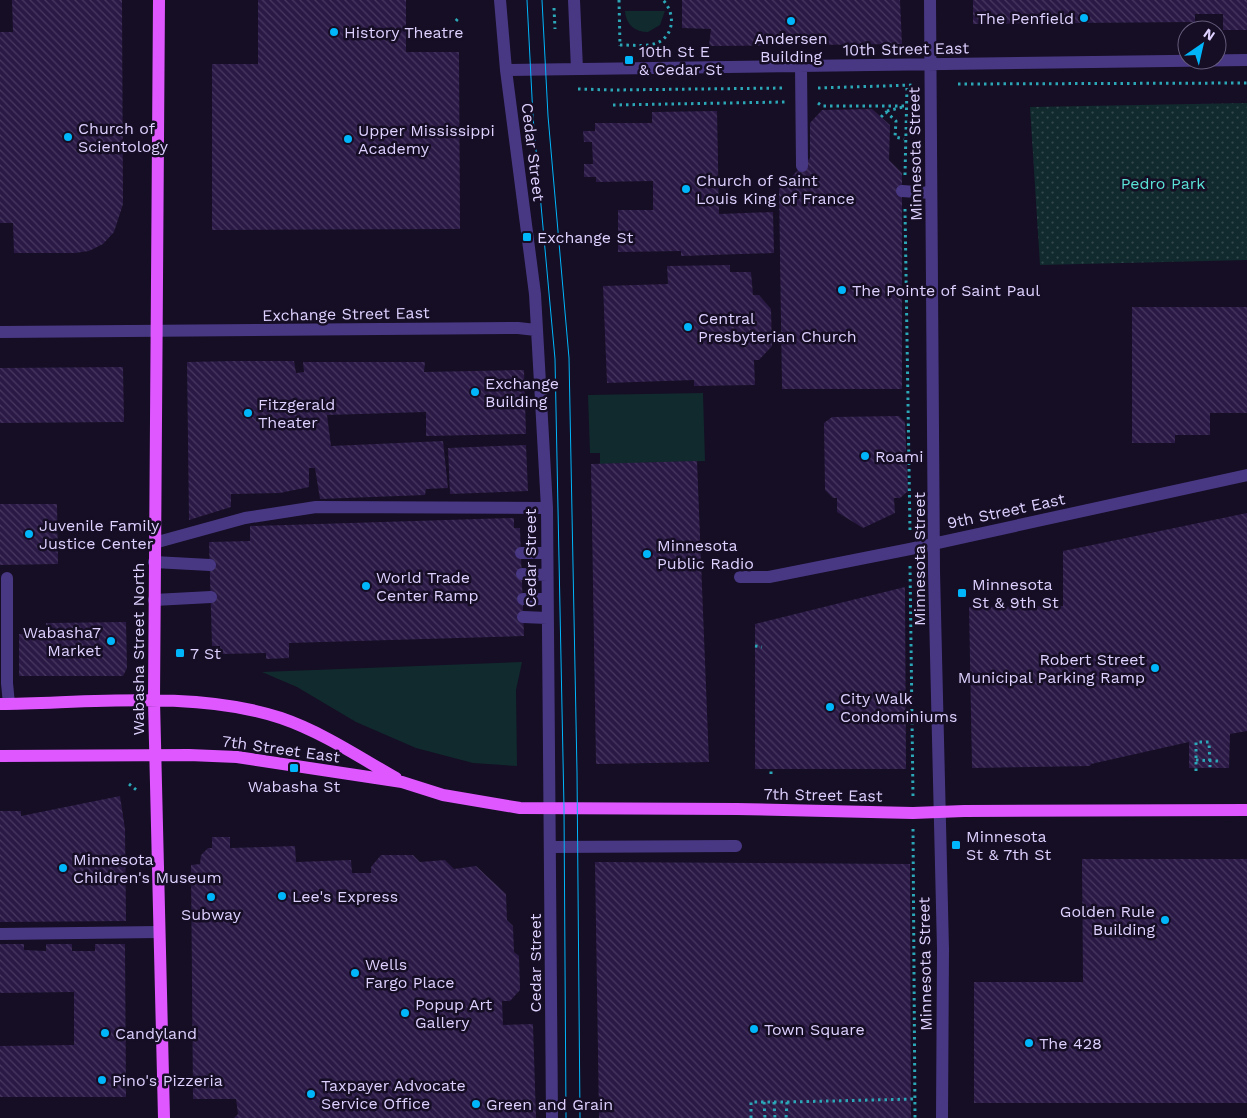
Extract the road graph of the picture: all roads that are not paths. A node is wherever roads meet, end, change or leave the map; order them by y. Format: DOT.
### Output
graph roads {
  1 [pos="159,0"];
  2 [pos="500,0"];
  3 [pos="574,0"];
  4 [pos="930,0"];
  5 [pos="1247,60"];
  6 [pos="930,65"];
  7 [pos="801,66"];
  8 [pos="577,69"];
  9 [pos="506,70"];
  10 [pos="802,166"];
  11 [pos="904,191"];
  12 [pos="931,193"];
  13 [pos="536,330"];
  14 [pos="0,332"];
  15 [pos="156,332"];
  16 [pos="1247,475"];
  17 [pos="546,508"];
  18 [pos="154,543"];
  19 [pos="934,543"];
  20 [pos="521,553"];
  21 [pos="547,553"];
  22 [pos="154,562"];
  23 [pos="210,565"];
  24 [pos="522,574"];
  25 [pos="547,575"];
  26 [pos="740,577"];
  27 [pos="7,578"];
  28 [pos="210,597"];
  29 [pos="523,599"];
  30 [pos="547,599"];
  31 [pos="154,600"];
  32 [pos="523,617"];
  33 [pos="547,618"];
  34 [pos="154,701"];
  35 [pos="5,704"];
  36 [pos="154,755"];
  37 [pos="0,756"];
  38 [pos="402,782"];
  39 [pos="550,808"];
  40 [pos="1247,810"];
  41 [pos="939,812"];
  42 [pos="736,846"];
  43 [pos="550,847"];
  44 [pos="159,932"];
  45 [pos="0,934"];
  46 [pos="164,1118"];
  47 [pos="552,1118"];
  48 [pos="942,1118"];
  1 -- 15 [label="main road, Wabasha Street North"];
  2 -- 9 [label="street, Cedar Street"];
  3 -- 8 [label="street"];
  4 -- 6 [label="street, Minnesota Street"];
  5 -- 6 [label="street, 10th Street East"];
  6 -- 7 [label="street, 10th Street East"];
  6 -- 12 [label="street, Minnesota Street"];
  7 -- 8 [label="street, 10th Street East"];
  7 -- 10 [label="street"];
  8 -- 9 [label="street, 10th Street East"];
  9 -- 13 [label="street, Cedar Street"];
  11 -- 12 [label="street"];
  12 -- 19 [label="street, Minnesota Street"];
  13 -- 15 [label="street, Exchange Street East"];
  13 -- 17 [label="street, Cedar Street"];
  14 -- 15 [label="street, Exchange Street East"];
  15 -- 18 [label="main road, Wabasha Street North"];
  16 -- 19 [label="street, 9th Street East"];
  17 -- 18 [label="street"];
  17 -- 21 [label="street, Cedar Street"];
  18 -- 22 [label="main road, Wabasha Street North"];
  19 -- 26 [label="street, 9th Street East"];
  19 -- 41 [label="street, Minnesota Street"];
  20 -- 21 [label="street"];
  21 -- 25 [label="street, Cedar Street"];
  22 -- 23 [label="street"];
  22 -- 31 [label="main road, Wabasha Street North"];
  24 -- 25 [label="street"];
  25 -- 30 [label="street, Cedar Street"];
  27 -- 35 [label="street"];
  28 -- 31 [label="street"];
  29 -- 30 [label="street"];
  30 -- 33 [label="street, Cedar Street"];
  31 -- 34 [label="main road, Wabasha Street North"];
  32 -- 33 [label="street"];
  33 -- 39 [label="street, Cedar Street"];
  34 -- 35 [label="main road, 7th Street East"];
  34 -- 36 [label="main road, Wabasha Street North"];
  34 -- 38 [label="main road, 7th Street East"];
  36 -- 37 [label="main road, 7th Street East"];
  36 -- 38 [label="main road, 7th Street East"];
  36 -- 44 [label="main road, Wabasha Street North"];
  38 -- 39 [label="main road, 7th Street East"];
  39 -- 41 [label="main road, 7th Street East"];
  39 -- 43 [label="street, Cedar Street"];
  40 -- 41 [label="main road, 7th Street East"];
  41 -- 48 [label="street, Minnesota Street"];
  42 -- 43 [label="street"];
  43 -- 47 [label="street, Cedar Street"];
  44 -- 45 [label="street"];
  44 -- 46 [label="main road, Wabasha Street North"];
}
